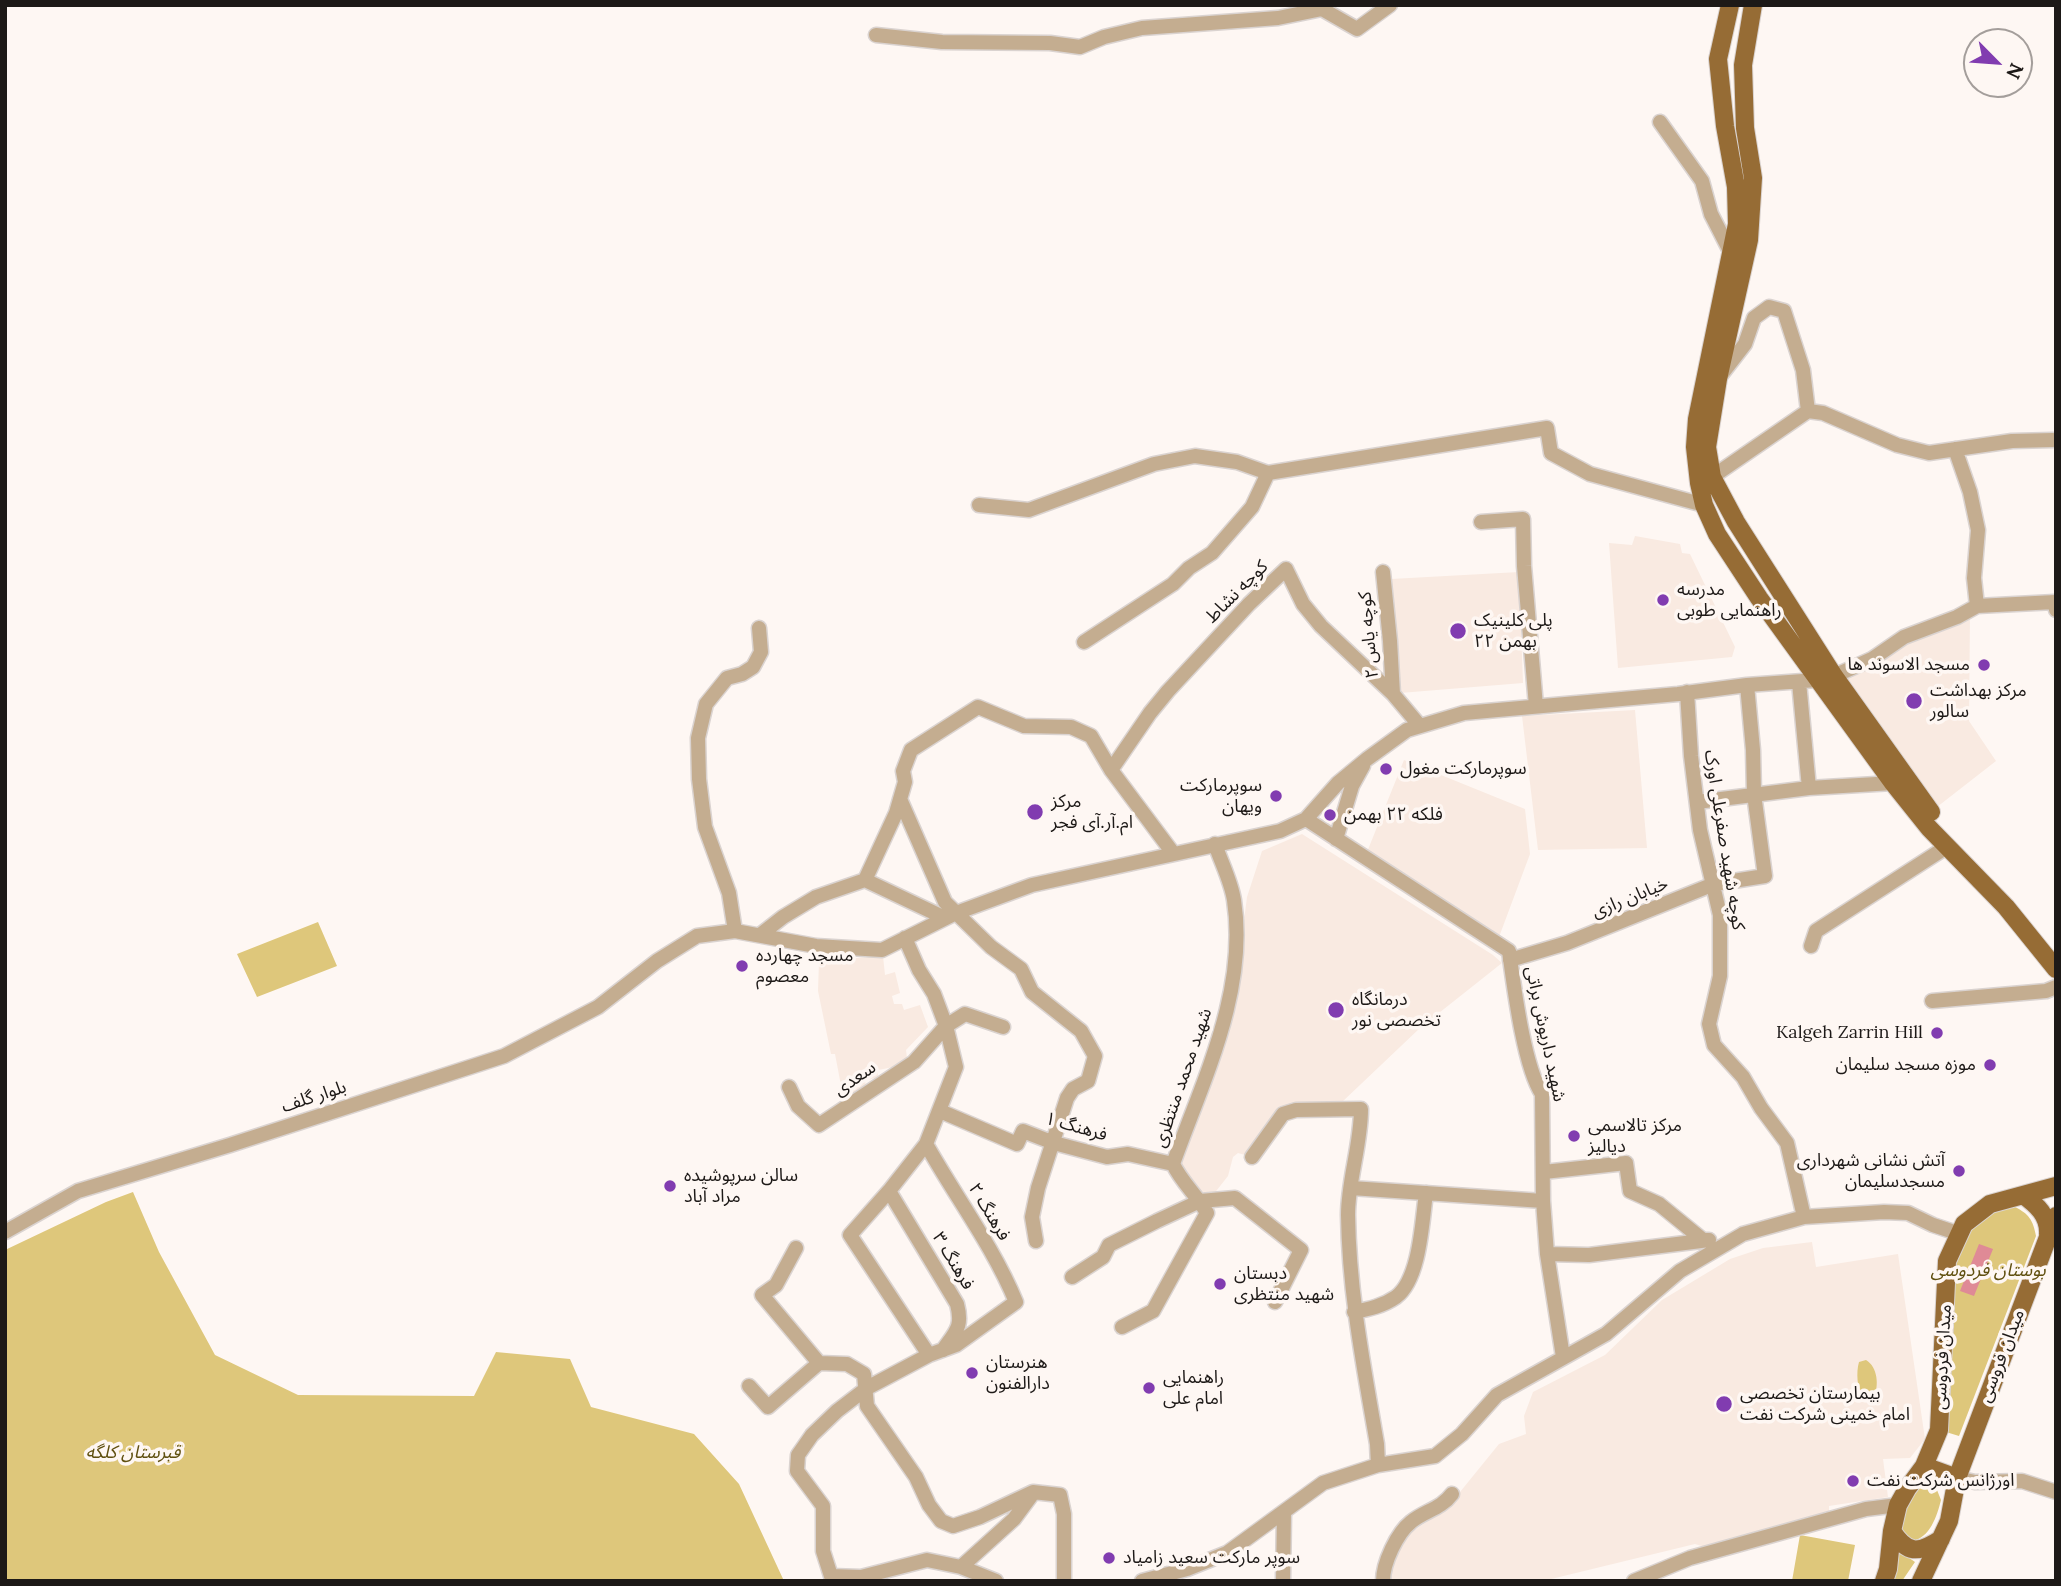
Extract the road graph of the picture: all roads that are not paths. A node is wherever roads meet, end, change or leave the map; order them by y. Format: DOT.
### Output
graph roads {
  1 [pos="1390,5"];
  2 [pos="1730,5"];
  3 [pos="1753,5"];
  4 [pos="877,36"];
  5 [pos="1660,122"];
  6 [pos="1731,253"];
  7 [pos="1712,386"];
  8 [pos="1808,411"];
  9 [pos="2053,440"];
  10 [pos="1955,449"];
  11 [pos="1268,473"];
  12 [pos="1712,477"];
  13 [pos="979,505"];
  14 [pos="1703,505"];
  15 [pos="1481,522"];
  16 [pos="1736,522"];
  17 [pos="1717,534"];
  18 [pos="1383,572"];
  19 [pos="1978,606"];
  20 [pos="2055,606"];
  21 [pos="759,628"];
  22 [pos="1084,642"];
  23 [pos="1826,678"];
  24 [pos="1799,682"];
  25 [pos="1747,685"];
  26 [pos="1687,692"];
  27 [pos="1393,694"];
  28 [pos="1536,706"];
  29 [pos="1420,726"];
  30 [pos="1367,759"];
  31 [pos="1111,770"];
  32 [pos="1893,783"];
  33 [pos="1809,788"];
  34 [pos="1754,794"];
  35 [pos="900,799"];
  36 [pos="1697,802"];
  37 [pos="1306,819"];
  38 [pos="1336,839"];
  39 [pos="1215,844"];
  40 [pos="1948,846"];
  41 [pos="1173,853"];
  42 [pos="865,880"];
  43 [pos="1714,884"];
  44 [pos="951,916"];
  45 [pos="735,931"];
  46 [pos="760,936"];
  47 [pos="905,938"];
  48 [pos="1811,946"];
  49 [pos="1510,960"];
  50 [pos="2056,969"];
  51 [pos="2056,987"];
  52 [pos="1932,1000"];
  53 [pos="946,1026"];
  54 [pos="1003,1027"];
  55 [pos="789,1087"];
  56 [pos="940,1111"];
  57 [pos="926,1143"];
  58 [pos="1054,1143"];
  59 [pos="1252,1157"];
  60 [pos="1173,1164"];
  61 [pos="1544,1172"];
  62 [pos="2056,1186"];
  63 [pos="1351,1188"];
  64 [pos="889,1191"];
  65 [pos="1426,1193"];
  66 [pos="2023,1195"];
  67 [pos="1200,1201"];
  68 [pos="1543,1201"];
  69 [pos="2056,1216"];
  70 [pos="1804,1217"];
  71 [pos="5,1232"];
  72 [pos="1743,1234"];
  73 [pos="1960,1234"];
  74 [pos="2048,1234"];
  75 [pos="1709,1240"];
  76 [pos="1036,1241"];
  77 [pos="796,1248"];
  78 [pos="1547,1254"];
  79 [pos="1072,1277"];
  80 [pos="1275,1302"];
  81 [pos="1354,1312"];
  82 [pos="1122,1327"];
  83 [pos="936,1353"];
  84 [pos="1563,1357"];
  85 [pos="819,1363"];
  86 [pos="749,1386"];
  87 [pos="867,1388"];
  88 [pos="1378,1465"];
  89 [pos="1924,1466"];
  90 [pos="1957,1478"];
  91 [pos="1034,1492"];
  92 [pos="2056,1492"];
  93 [pos="1452,1494"];
  94 [pos="1898,1505"];
  95 [pos="1284,1512"];
  96 [pos="1892,1531"];
  97 [pos="1941,1539"];
  98 [pos="961,1567"];
  99 [pos="996,1581"];
  100 [pos="1064,1581"];
  101 [pos="1142,1581"];
  102 [pos="1283,1581"];
  103 [pos="1383,1581"];
  104 [pos="1634,1581"];
  105 [pos="1885,1581"];
  106 [pos="1921,1581"];
  1 -- 4 [label="street"];
  2 -- 6 [label="main road"];
  3 -- 7 [label="main road"];
  5 -- 6 [label="street"];
  6 -- 7 [label="main road"];
  7 -- 8 [label="street"];
  7 -- 12 [label="main road"];
  7 -- 14 [label="main road"];
  8 -- 10 [label="street"];
  8 -- 12 [label="street"];
  9 -- 10 [label="street"];
  10 -- 19 [label="street"];
  11 -- 13 [label="street"];
  11 -- 14 [label="street"];
  11 -- 22 [label="street"];
  12 -- 16 [label="main road"];
  14 -- 17 [label="main road"];
  15 -- 28 [label="street"];
  16 -- 17 [label="main road"];
  16 -- 23 [label="main road"];
  17 -- 23 [label="main road"];
  18 -- 27 [label="street, کوچه یاس ۲"];
  19 -- 20 [label="street"];
  19 -- 23 [label="street"];
  21 -- 45 [label="street"];
  23 -- 24 [label="street"];
  23 -- 32 [label="main road"];
  23 -- 40 [label="main road"];
  24 -- 25 [label="street"];
  24 -- 33 [label="street"];
  25 -- 26 [label="street"];
  25 -- 34 [label="street"];
  26 -- 28 [label="street"];
  26 -- 36 [label="street, کوچه شهید صفرعلی اورک"];
  27 -- 29 [label="street, کوچه نشاط"];
  27 -- 31 [label="street, کوچه نشاط"];
  28 -- 29 [label="street"];
  29 -- 30 [label="street"];
  30 -- 37 [label="street"];
  30 -- 38 [label="street"];
  31 -- 35 [label="street"];
  31 -- 41 [label="street"];
  32 -- 33 [label="street"];
  32 -- 40 [label="main road"];
  33 -- 34 [label="street"];
  34 -- 36 [label="street"];
  34 -- 43 [label="street, خیابان رازی"];
  35 -- 42 [label="street"];
  35 -- 44 [label="street"];
  36 -- 43 [label="street, کوچه شهید صفرعلی اورک"];
  37 -- 38 [label="street, شهید داریوش براتی"];
  37 -- 39 [label="street, بلوار گلف"];
  38 -- 49 [label="street, شهید داریوش براتی"];
  39 -- 41 [label="street, بلوار گلف"];
  39 -- 60 [label="street, شهید محمد منتظری"];
  40 -- 48 [label="street"];
  40 -- 50 [label="main road"];
  41 -- 44 [label="street, بلوار گلف"];
  42 -- 44 [label="street"];
  42 -- 46 [label="street"];
  43 -- 49 [label="street, خیابان رازی"];
  43 -- 70 [label="street, کوچه شهید صفرعلی اورک"];
  44 -- 47 [label="street, بلوار گلف"];
  44 -- 58 [label="street"];
  45 -- 46 [label="street, بلوار گلف"];
  45 -- 71 [label="street, بلوار گلف"];
  46 -- 47 [label="street, بلوار گلف"];
  47 -- 53 [label="street"];
  49 -- 61 [label="street, شهید داریوش براتی"];
  51 -- 52 [label="street"];
  53 -- 54 [label="street"];
  53 -- 55 [label="street, سعدی"];
  53 -- 56 [label="street"];
  56 -- 57 [label="street"];
  56 -- 58 [label="street, فرهنگ ۱"];
  57 -- 64 [label="street"];
  57 -- 83 [label="street, فرهنگ ۲"];
  58 -- 60 [label="street, فرهنگ ۱"];
  58 -- 76 [label="street"];
  59 -- 63 [label="street"];
  60 -- 67 [label="street, شهید محمد منتظری"];
  61 -- 68 [label="street, شهید داریوش براتی"];
  61 -- 75 [label="street"];
  62 -- 66 [label="main road, میدان فردوسی"];
  63 -- 65 [label="street"];
  63 -- 81 [label="street"];
  64 -- 83 [label="street, فرهنگ ۳"];
  64 -- 83 [label="street"];
  65 -- 68 [label="street"];
  65 -- 81 [label="street"];
  66 -- 73 [label="main road, میدان فردوسی"];
  66 -- 74 [label="main road"];
  67 -- 79 [label="street"];
  67 -- 80 [label="street"];
  67 -- 82 [label="street"];
  68 -- 78 [label="street, شهید داریوش براتی"];
  69 -- 74 [label="main road, میدان فروسی"];
  70 -- 72 [label="street"];
  70 -- 73 [label="street"];
  72 -- 75 [label="street"];
  72 -- 84 [label="street"];
  73 -- 89 [label="main road, میدان فردوسی"];
  74 -- 90 [label="main road, میدان فروسی"];
  75 -- 78 [label="street"];
  77 -- 85 [label="street"];
  78 -- 84 [label="street, شهید داریوش براتی"];
  81 -- 88 [label="street"];
  83 -- 87 [label="street"];
  84 -- 88 [label="street"];
  85 -- 86 [label="street"];
  85 -- 87 [label="street"];
  87 -- 91 [label="street"];
  87 -- 98 [label="street"];
  88 -- 95 [label="street"];
  89 -- 90 [label="main road"];
  89 -- 94 [label="main road, میدان فردوسی"];
  90 -- 92 [label="street"];
  90 -- 97 [label="main road, میدان فروسی"];
  91 -- 98 [label="street"];
  91 -- 100 [label="street"];
  93 -- 103 [label="street"];
  94 -- 96 [label="main road, میدان فردوسی"];
  94 -- 104 [label="street"];
  95 -- 101 [label="street"];
  95 -- 102 [label="street"];
  96 -- 97 [label="main road"];
  96 -- 105 [label="main road, میدان فردوسی"];
  97 -- 106 [label="main road, میدان فروسی"];
  98 -- 99 [label="street"];
}
